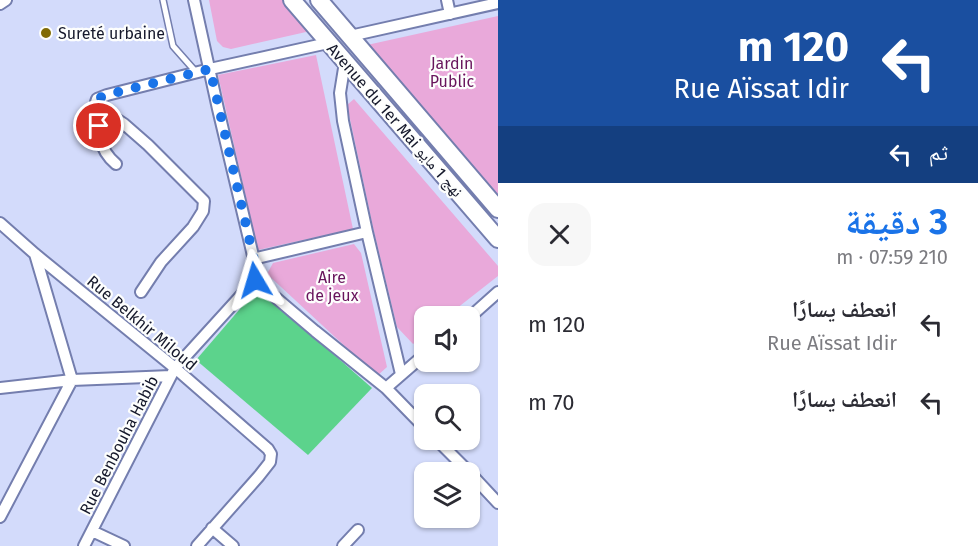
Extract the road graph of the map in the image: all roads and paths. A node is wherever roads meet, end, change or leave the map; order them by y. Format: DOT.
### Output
graph roads {
  1 [pos="6,0"];
  2 [pos="163,0"];
  3 [pos="194,0"];
  4 [pos="291,0"];
  5 [pos="319,0"];
  6 [pos="447,0"];
  7 [pos="498,3"];
  8 [pos="0,4"];
  9 [pos="450,14"];
  10 [pos="350,36"];
  11 [pos="328,43"];
  12 [pos="345,62"];
  13 [pos="210,69"];
  14 [pos="196,72"];
  15 [pos="104,111"];
  16 [pos="116,164"];
  17 [pos="498,209"];
  18 [pos="0,223"];
  19 [pos="368,232"];
  20 [pos="498,239"];
  21 [pos="35,254"];
  22 [pos="253,259"];
  23 [pos="255,280"];
  24 [pos="141,291"];
  25 [pos="498,292"];
  26 [pos="480,307"];
  27 [pos="414,363"];
  28 [pos="173,372"];
  29 [pos="401,374"];
  30 [pos="72,380"];
  31 [pos="0,388"];
  32 [pos="386,388"];
  33 [pos="414,417"];
  34 [pos="447,450"];
  35 [pos="458,462"];
  36 [pos="480,484"];
  37 [pos="498,503"];
  38 [pos="0,517"];
  39 [pos="212,528"];
  40 [pos="357,530"];
  41 [pos="92,531"];
  42 [pos="84,546"];
  43 [pos="124,546"];
  44 [pos="197,546"];
  45 [pos="232,546"];
  46 [pos="343,546"];
  1 -- 8 [label="street"];
  2 -- 14 [label="lane"];
  3 -- 13 [label="street"];
  4 -- 11 [label="main road, Avenue du 1er Mai نهج 1 مايو"];
  5 -- 10 [label="main road, Avenue du 1er Mai نهج 1 مايو"];
  6 -- 9 [label="street"];
  7 -- 9 [label="street"];
  9 -- 10 [label="street"];
  10 -- 11 [label="main road"];
  10 -- 17 [label="main road, Avenue du 1er Mai نهج 1 مايو"];
  11 -- 12 [label="main road, Avenue du 1er Mai نهج 1 مايو"];
  11 -- 13 [label="street"];
  12 -- 19 [label="street"];
  12 -- 20 [label="main road, Avenue du 1er Mai نهج 1 مايو"];
  13 -- 14 [label="street"];
  13 -- 22 [label="street"];
  14 -- 15 [label="street"];
  15 -- 16 [label="street"];
  15 -- 24 [label="street"];
  18 -- 21 [label="street, Rue Belkhir Miloud"];
  19 -- 22 [label="street"];
  19 -- 29 [label="street"];
  21 -- 28 [label="street, Rue Belkhir Miloud"];
  21 -- 30 [label="street"];
  22 -- 23 [label="street"];
  23 -- 28 [label="street, Rue Benbouha Habib"];
  23 -- 32 [label="street"];
  25 -- 26 [label="street"];
  27 -- 29 [label="street"];
  28 -- 30 [label="street"];
  28 -- 39 [label="street, Rue Belkhir Miloud"];
  28 -- 41 [label="street, Rue Benbouha Habib"];
  29 -- 32 [label="street"];
  30 -- 31 [label="street"];
  30 -- 38 [label="street"];
  32 -- 33 [label="street"];
  34 -- 35 [label="street"];
  36 -- 37 [label="street"];
  39 -- 44 [label="street"];
  39 -- 45 [label="street"];
  40 -- 46 [label="street"];
  41 -- 42 [label="street, Rue Benbouha Habib"];
  41 -- 43 [label="street"];
}
